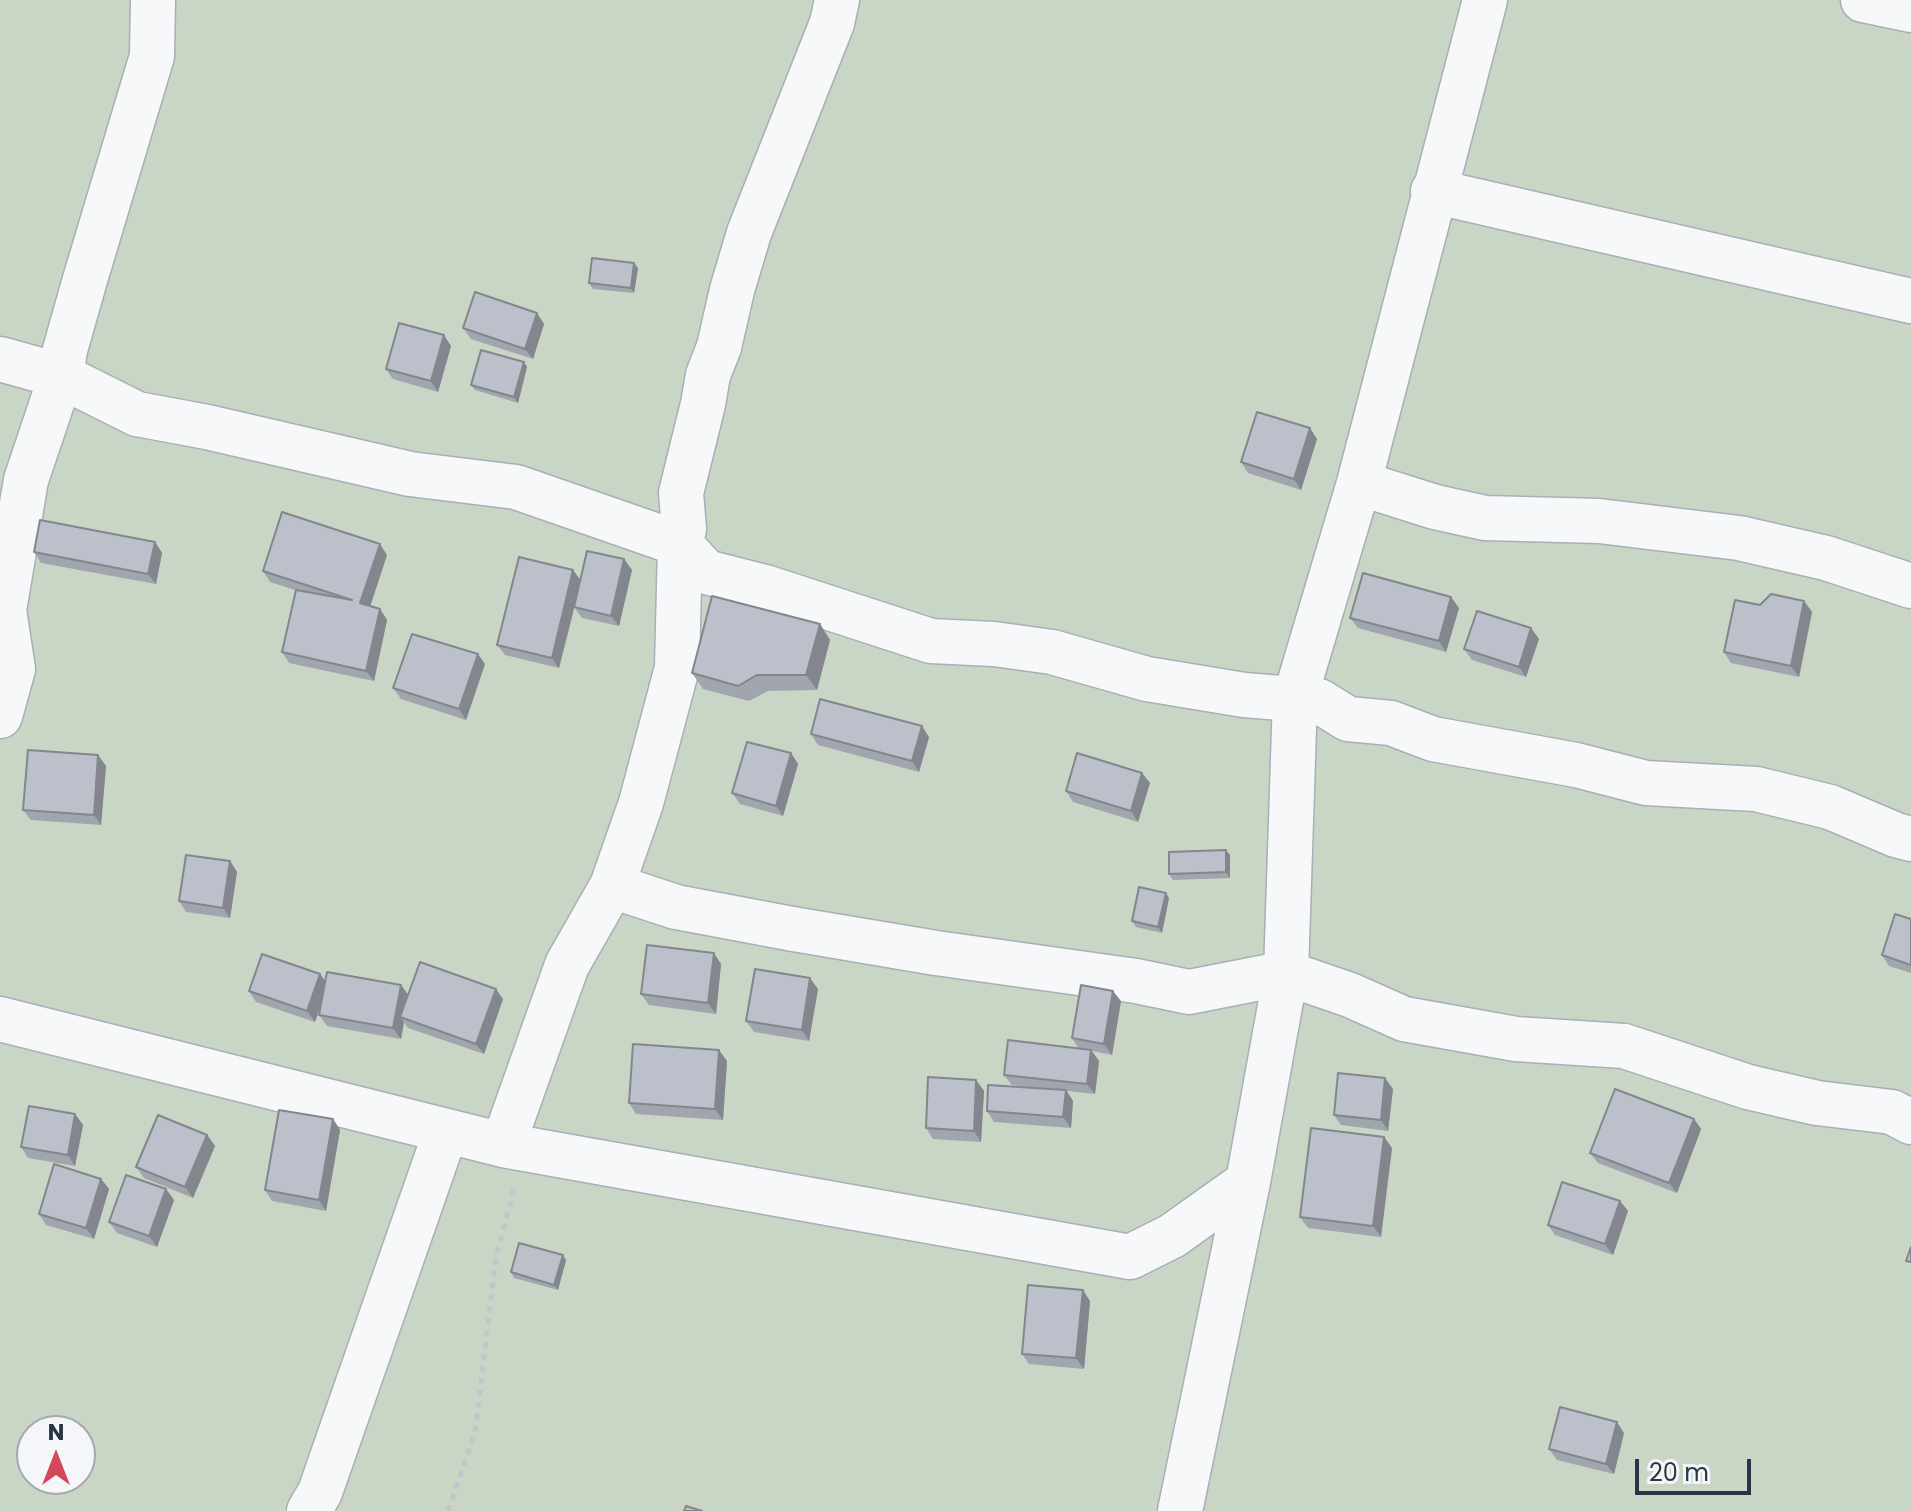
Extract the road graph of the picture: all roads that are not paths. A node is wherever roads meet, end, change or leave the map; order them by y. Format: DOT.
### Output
graph roads {
  1 [pos="153,0"];
  2 [pos="837,0"];
  3 [pos="1485,0"];
  4 [pos="1863,0"];
  5 [pos="1911,10"];
  6 [pos="1433,191"];
  7 [pos="1911,301"];
  8 [pos="0,359"];
  9 [pos="61,376"];
  10 [pos="1359,483"];
  11 [pos="680,544"];
  12 [pos="1911,586"];
  13 [pos="1295,698"];
  14 [pos="0,716"];
  15 [pos="1911,839"];
  16 [pos="612,886"];
  17 [pos="1286,973"];
  18 [pos="0,1019"];
  19 [pos="1911,1122"];
  20 [pos="446,1131"];
  21 [pos="514,1147"];
  22 [pos="1248,1182"];
  23 [pos="309,1511"];
  24 [pos="1180,1511"];
  1 -- 9 [label="street"];
  2 -- 11 [label="street"];
  3 -- 6 [label="street"];
  4 -- 5 [label="street"];
  6 -- 7 [label="street"];
  6 -- 10 [label="street"];
  8 -- 9 [label="street"];
  9 -- 11 [label="street"];
  9 -- 14 [label="street"];
  10 -- 12 [label="street"];
  10 -- 13 [label="street"];
  11 -- 13 [label="street"];
  11 -- 16 [label="street"];
  13 -- 15 [label="street"];
  13 -- 17 [label="street"];
  16 -- 17 [label="street"];
  16 -- 21 [label="street"];
  17 -- 19 [label="street"];
  17 -- 22 [label="street"];
  18 -- 20 [label="street"];
  20 -- 21 [label="street"];
  20 -- 23 [label="street"];
  21 -- 22 [label="street"];
  22 -- 24 [label="street"];
}
